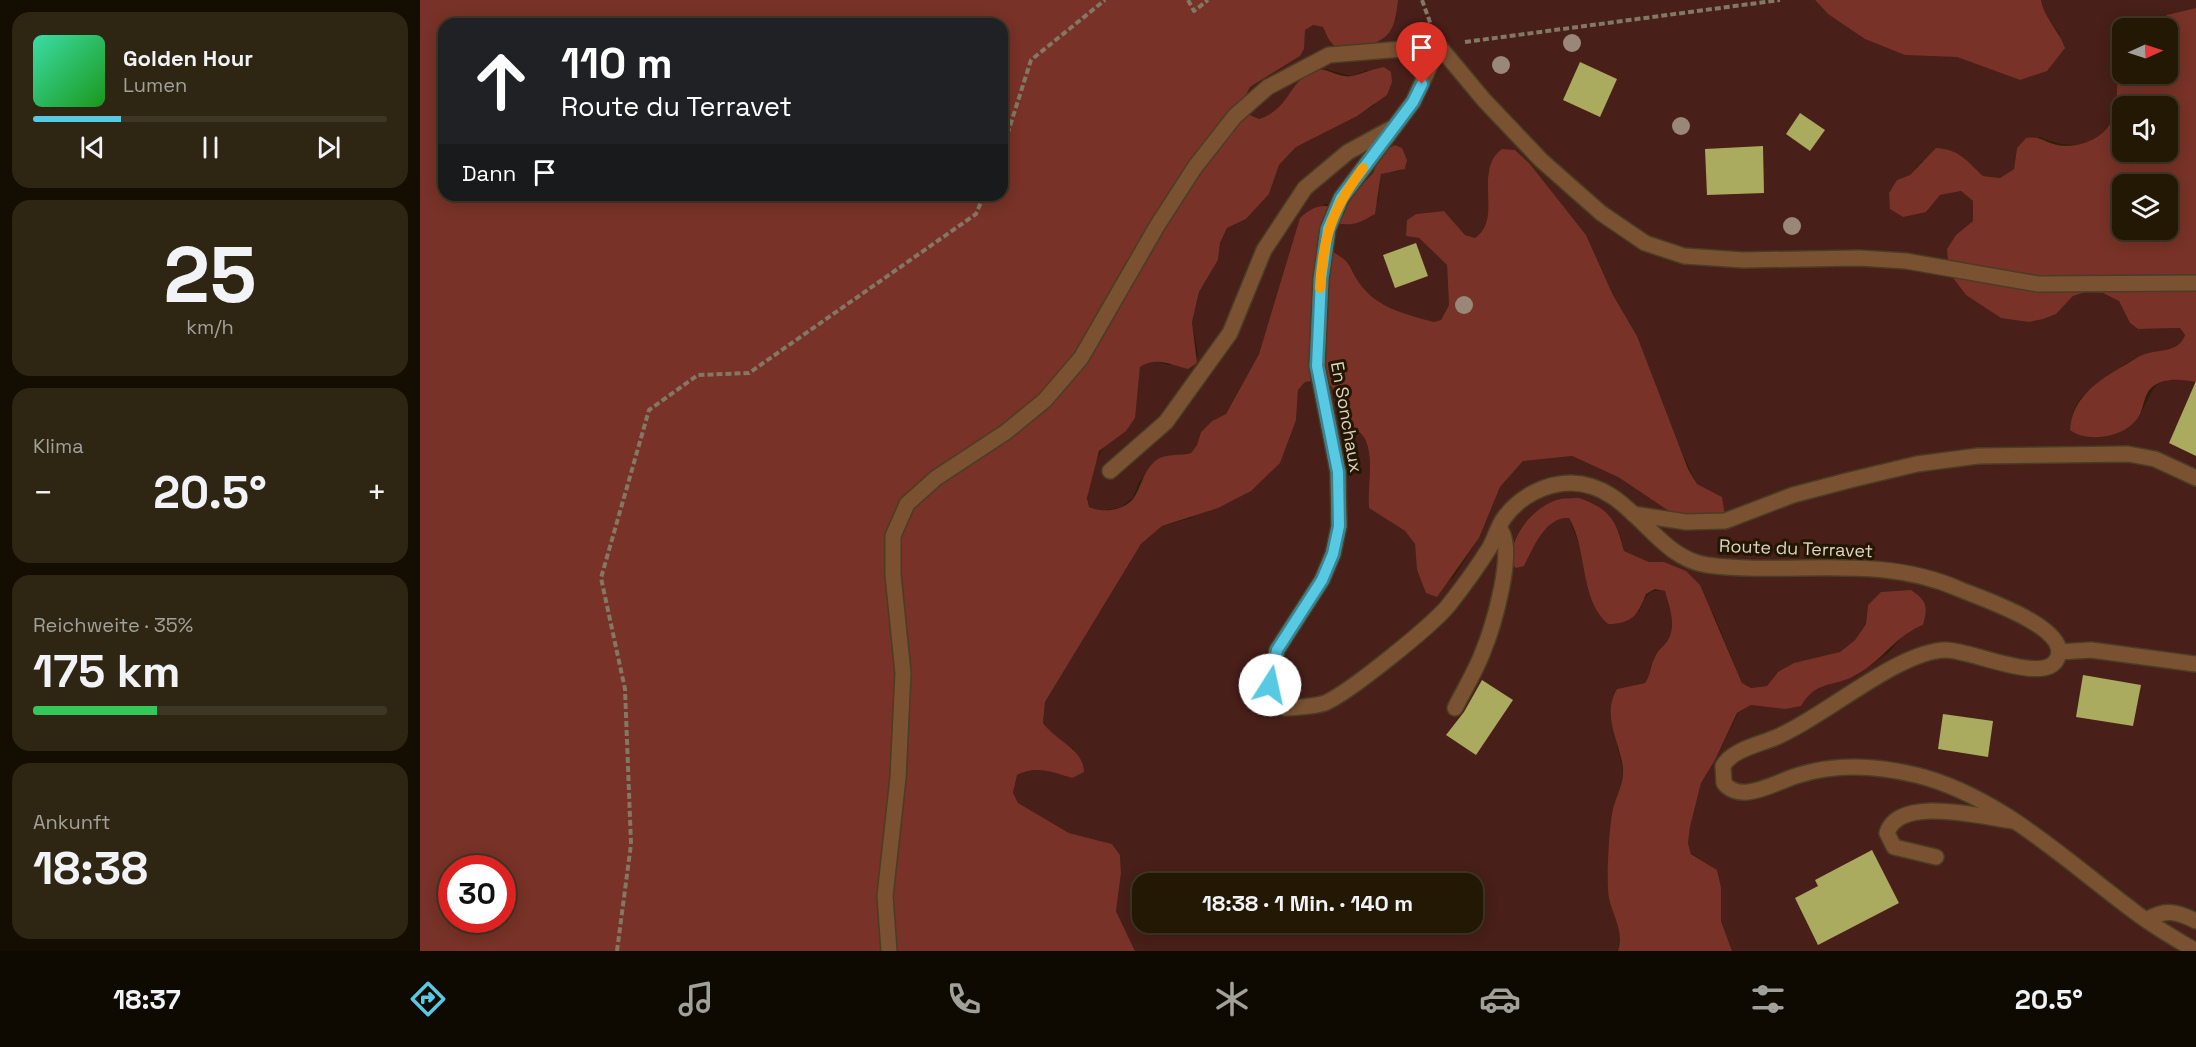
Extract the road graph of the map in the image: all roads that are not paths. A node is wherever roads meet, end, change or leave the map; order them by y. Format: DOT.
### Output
graph roads {
  1 [pos="1439,46"];
  2 [pos="1394,127"];
  3 [pos="2196,283"];
  4 [pos="1110,471"];
  5 [pos="2196,478"];
  6 [pos="1512,510"];
  7 [pos="1633,514"];
  8 [pos="1499,528"];
  9 [pos="2059,652"];
  10 [pos="2196,664"];
  11 [pos="1455,708"];
  12 [pos="2013,821"];
  13 [pos="1936,857"];
  14 [pos="2147,920"];
  15 [pos="2196,921"];
  16 [pos="889,951"];
  17 [pos="2196,951"];
  1 -- 2 [label="street"];
  1 -- 3 [label="street"];
  1 -- 16 [label="street"];
  2 -- 4 [label="street"];
  2 -- 8 [label="street, En Sonchaux"];
  5 -- 7 [label="street"];
  6 -- 7 [label="street, Route du Terravet"];
  6 -- 8 [label="street, En Sonchaux"];
  7 -- 9 [label="street, Route du Terravet"];
  8 -- 11 [label="street"];
  9 -- 10 [label="street"];
  9 -- 12 [label="street"];
  12 -- 13 [label="street"];
  12 -- 14 [label="street"];
  14 -- 15 [label="street"];
  14 -- 17 [label="street"];
}
